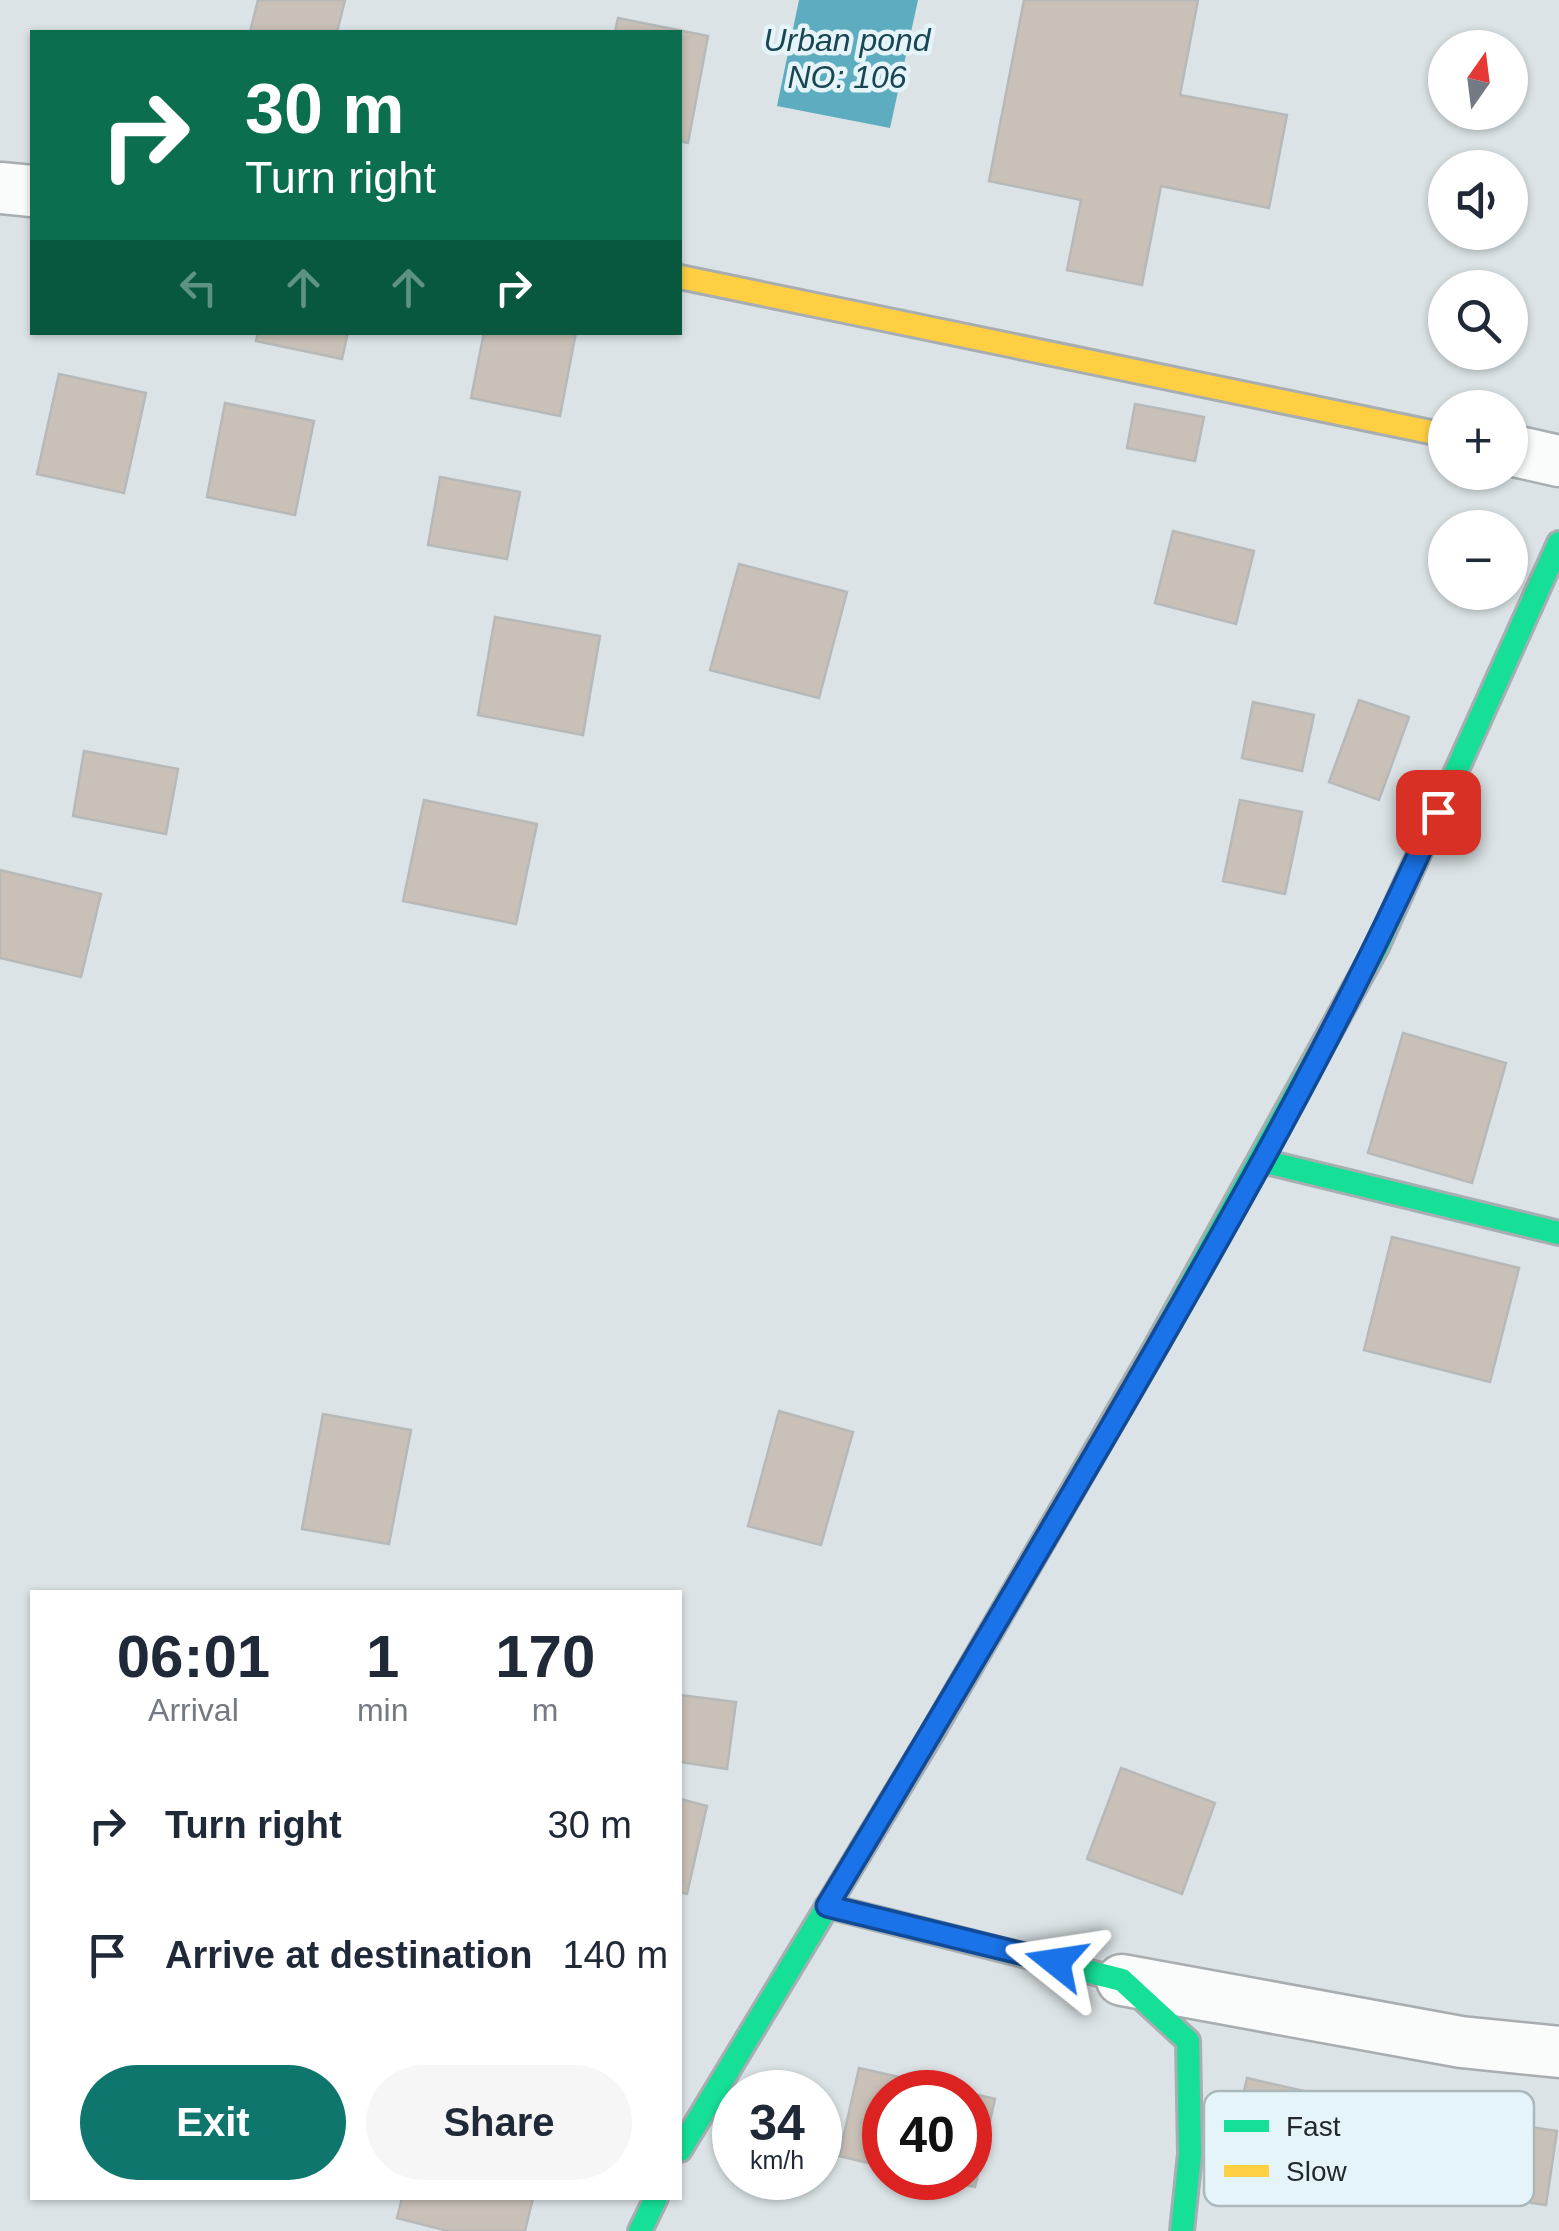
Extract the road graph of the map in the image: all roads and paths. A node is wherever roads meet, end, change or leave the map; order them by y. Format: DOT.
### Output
graph roads {
  1 [pos="0,188"];
  2 [pos="30,191"];
  3 [pos="682,277"];
  4 [pos="1428,431"];
  5 [pos="1528,454"];
  6 [pos="1559,461"];
  7 [pos="1559,543"];
  8 [pos="1262,1161"];
  9 [pos="1559,1234"];
  10 [pos="827,1906"];
  11 [pos="1122,1980"];
  12 [pos="1559,2052"];
  13 [pos="682,2147"];
  14 [pos="655,2200"];
  15 [pos="640,2231"];
  16 [pos="1182,2231"];
  1 -- 2 [label="street"];
  3 -- 4 [label="main road"];
  5 -- 6 [label="street"];
  7 -- 8 [label="main road"];
  8 -- 9 [label="main road"];
  8 -- 10 [label="main road"];
  10 -- 11 [label="main road"];
  10 -- 13 [label="main road"];
  11 -- 12 [label="street"];
  11 -- 16 [label="main road"];
  14 -- 15 [label="main road"];
}
